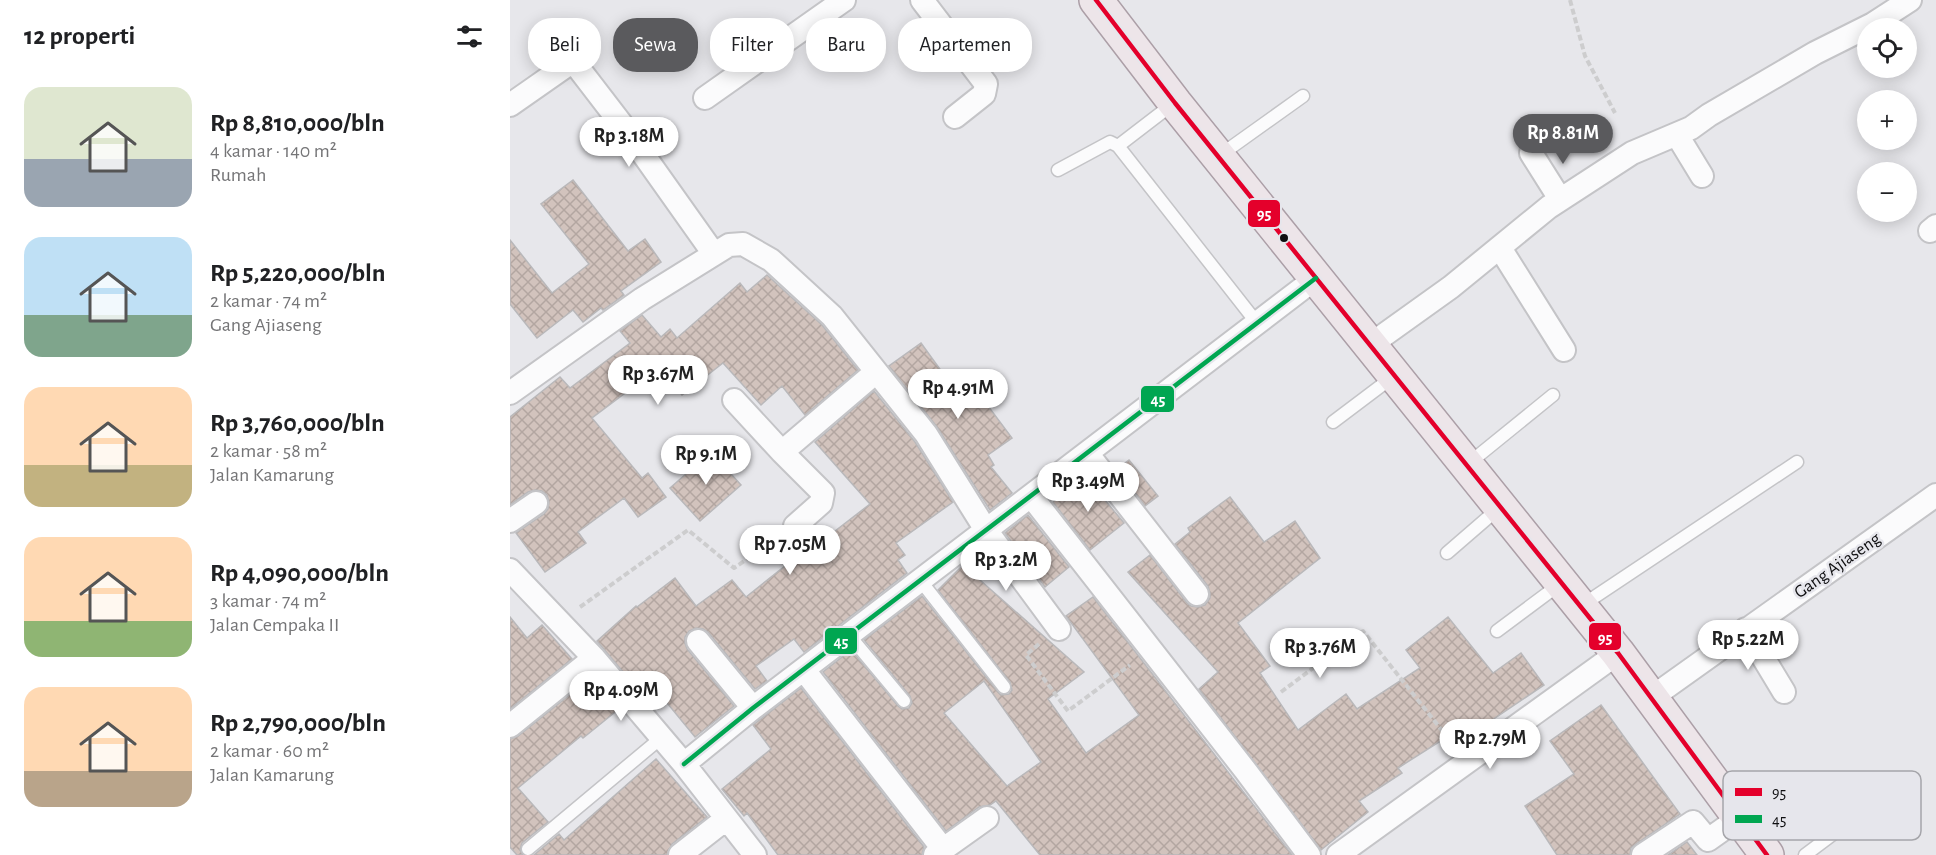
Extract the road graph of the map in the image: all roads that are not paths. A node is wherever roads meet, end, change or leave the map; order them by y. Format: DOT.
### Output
graph roads {
  1 [pos="844,0"];
  2 [pos="922,0"];
  3 [pos="1096,0"];
  4 [pos="1910,0"];
  5 [pos="1303,96"];
  6 [pos="705,98"];
  7 [pos="1174,103"];
  8 [pos="510,105"];
  9 [pos="955,117"];
  10 [pos="1677,135"];
  11 [pos="1118,146"];
  12 [pos="1531,153"];
  13 [pos="1218,156"];
  14 [pos="1058,170"];
  15 [pos="1702,176"];
  16 [pos="1560,200"];
  17 [pos="1500,248"];
  18 [pos="714,254"];
  19 [pos="1316,278"];
  20 [pos="1257,323"];
  21 [pos="1370,345"];
  22 [pos="1564,350"];
  23 [pos="876,372"];
  24 [pos="1394,376"];
  25 [pos="510,393"];
  26 [pos="1553,395"];
  27 [pos="734,400"];
  28 [pos="1333,422"];
  29 [pos="782,452"];
  30 [pos="1087,453"];
  31 [pos="1797,462"];
  32 [pos="1467,466"];
  33 [pos="1936,495"];
  34 [pos="1031,496"];
  35 [pos="536,503"];
  36 [pos="1500,507"];
  37 [pos="510,521"];
  38 [pos="795,526"];
  39 [pos="986,530"];
  40 [pos="1447,553"];
  41 [pos="511,574"];
  42 [pos="920,580"];
  43 [pos="1197,594"];
  44 [pos="1571,595"];
  45 [pos="1059,629"];
  46 [pos="1746,629"];
  47 [pos="1497,631"];
  48 [pos="849,634"];
  49 [pos="698,640"];
  50 [pos="1618,653"];
  51 [pos="594,658"];
  52 [pos="804,670"];
  53 [pos="1004,687"];
  54 [pos="1784,692"];
  55 [pos="1651,698"];
  56 [pos="904,701"];
  57 [pos="753,708"];
  58 [pos="510,726"];
  59 [pos="662,738"];
  60 [pos="684,764"];
  61 [pos="1723,796"];
  62 [pos="987,818"];
  63 [pos="726,819"];
  64 [pos="1723,829"];
  65 [pos="1756,840"];
  66 [pos="1825,840"];
  67 [pos="528,849"];
  68 [pos="939,852"];
  69 [pos="680,855"];
  70 [pos="755,855"];
  71 [pos="1309,855"];
  72 [pos="1338,855"];
  73 [pos="1643,855"];
  74 [pos="1767,855"];
  75 [pos="1805,855"];
  1 -- 6 [label="street"];
  2 -- 9 [label="street"];
  3 -- 7 [label="main road"];
  4 -- 10 [label="street"];
  5 -- 13 [label="lane"];
  7 -- 11 [label="lane"];
  7 -- 13 [label="main road"];
  8 -- 18 [label="street"];
  10 -- 15 [label="street"];
  10 -- 16 [label="street"];
  11 -- 14 [label="lane"];
  11 -- 20 [label="lane"];
  12 -- 16 [label="street"];
  13 -- 19 [label="main road"];
  16 -- 17 [label="street"];
  17 -- 21 [label="street"];
  17 -- 22 [label="street"];
  18 -- 23 [label="street"];
  18 -- 25 [label="street"];
  19 -- 20 [label="street"];
  19 -- 21 [label="main road"];
  20 -- 30 [label="street"];
  21 -- 24 [label="main road"];
  23 -- 29 [label="street"];
  23 -- 39 [label="street"];
  24 -- 28 [label="lane"];
  24 -- 32 [label="main road"];
  26 -- 32 [label="lane"];
  27 -- 29 [label="street"];
  29 -- 38 [label="street"];
  30 -- 34 [label="street"];
  30 -- 43 [label="street"];
  31 -- 44 [label="lane"];
  32 -- 36 [label="main road"];
  33 -- 46 [label="street, Gang Ajiaseng"];
  34 -- 39 [label="street"];
  34 -- 71 [label="street"];
  35 -- 37 [label="street"];
  36 -- 40 [label="lane"];
  36 -- 44 [label="main road"];
  39 -- 42 [label="street"];
  39 -- 45 [label="street"];
  41 -- 51 [label="street"];
  42 -- 48 [label="street"];
  42 -- 53 [label="lane"];
  44 -- 47 [label="lane"];
  44 -- 50 [label="main road"];
  46 -- 54 [label="street"];
  46 -- 55 [label="street, Gang Ajiaseng"];
  48 -- 52 [label="street"];
  48 -- 56 [label="lane"];
  49 -- 57 [label="street"];
  50 -- 55 [label="main road"];
  50 -- 72 [label="street"];
  51 -- 58 [label="street"];
  51 -- 59 [label="street"];
  52 -- 57 [label="street"];
  52 -- 68 [label="street"];
  55 -- 61 [label="main road"];
  57 -- 60 [label="street"];
  59 -- 60 [label="street"];
  59 -- 67 [label="lane"];
  60 -- 63 [label="street"];
  62 -- 68 [label="street"];
  63 -- 69 [label="street"];
  63 -- 70 [label="street"];
  64 -- 73 [label="street"];
  65 -- 74 [label="main road"];
  66 -- 75 [label="lane"];
}
